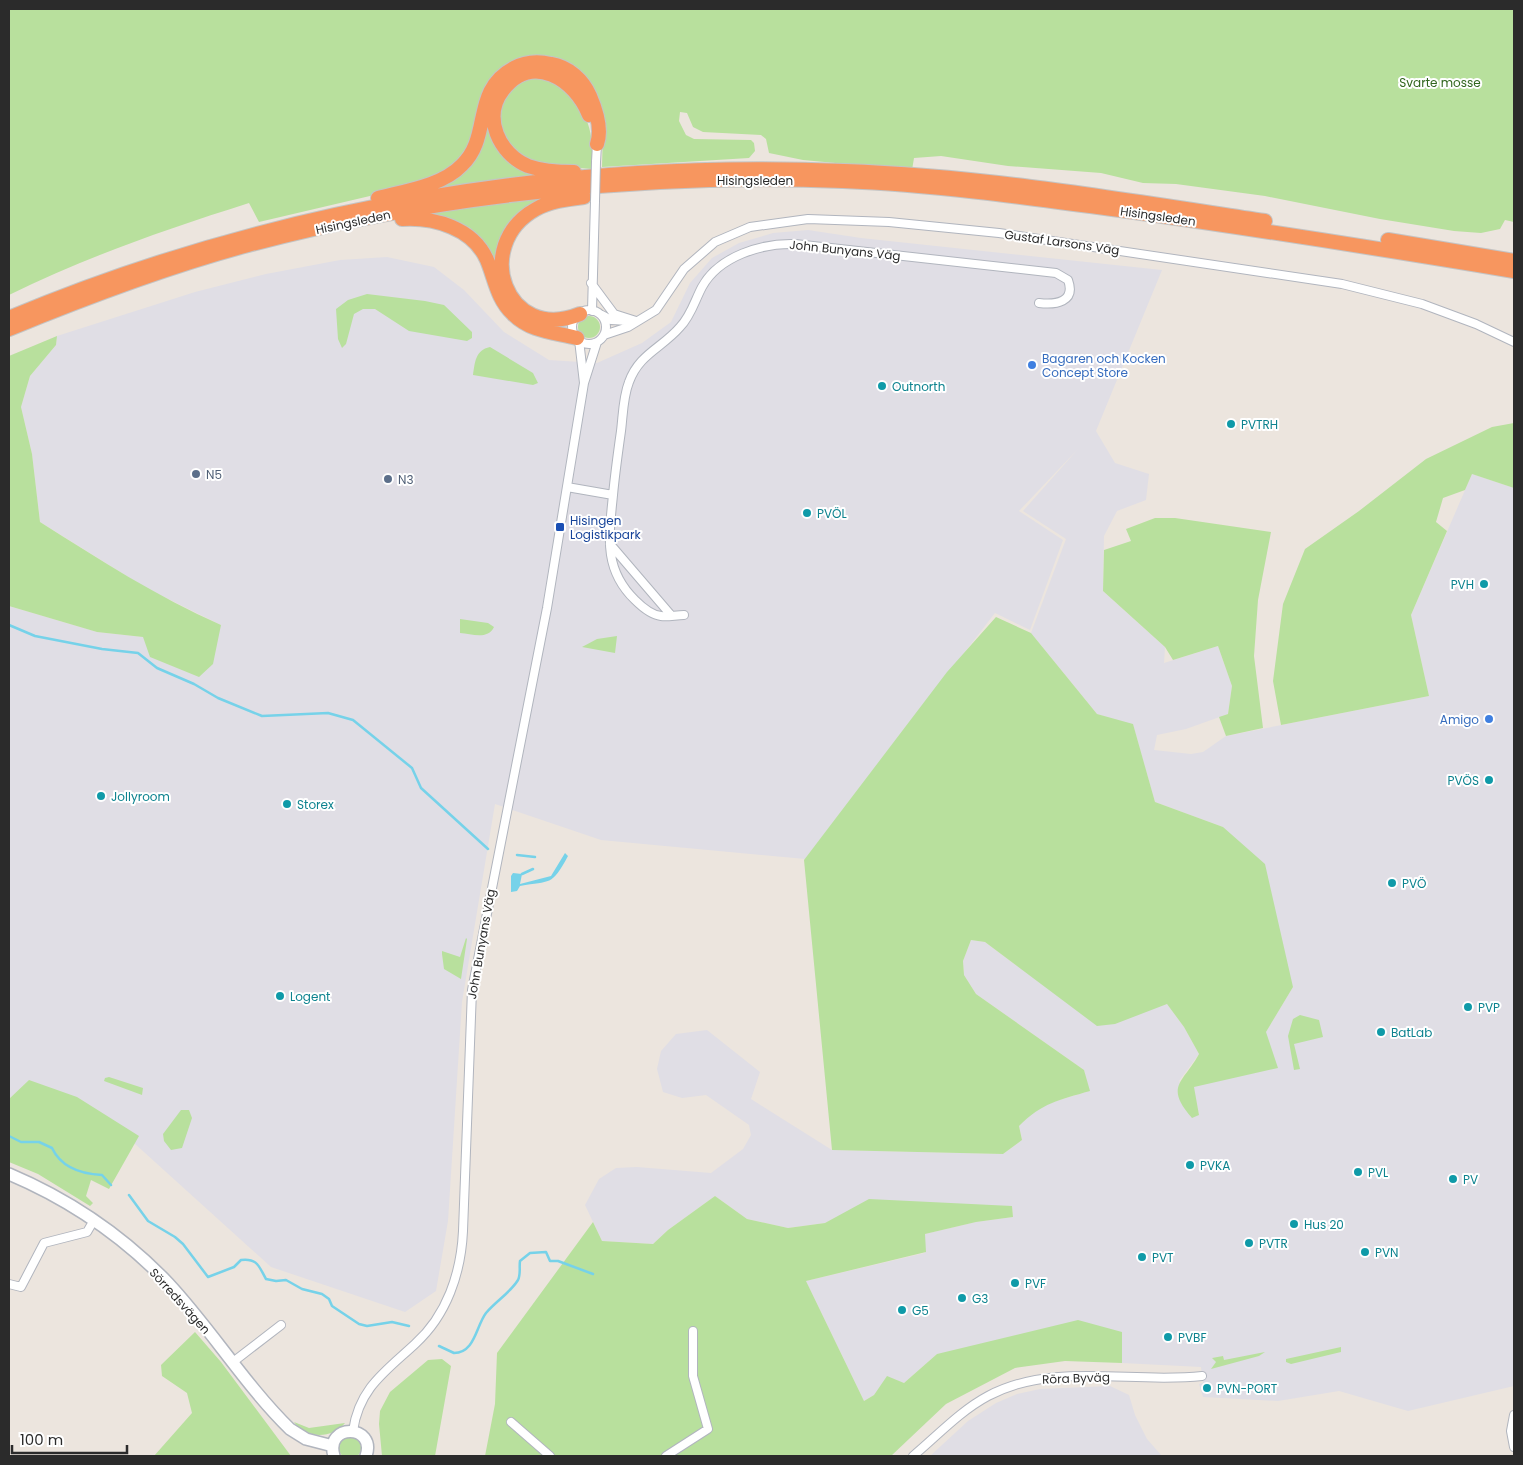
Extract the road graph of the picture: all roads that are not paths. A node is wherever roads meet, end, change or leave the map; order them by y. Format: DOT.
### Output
graph roads {
  1 [pos="597,144"];
  2 [pos="626,174"];
  3 [pos="679,181"];
  4 [pos="351,221"];
  5 [pos="280,227"];
  6 [pos="1514,261"];
  7 [pos="1514,271"];
  8 [pos="591,282"];
  9 [pos="1039,303"];
  10 [pos="586,312"];
  11 [pos="601,315"];
  12 [pos="9,318"];
  13 [pos="636,321"];
  14 [pos="9,328"];
  15 [pos="604,335"];
  16 [pos="578,339"];
  17 [pos="597,342"];
  18 [pos="1514,342"];
  19 [pos="584,383"];
  20 [pos="567,487"];
  21 [pos="613,496"];
  22 [pos="610,544"];
  23 [pos="670,614"];
  24 [pos="684,615"];
  25 [pos="9,1174"];
  26 [pos="94,1220"];
  27 [pos="9,1284"];
  28 [pos="281,1325"];
  29 [pos="693,1331"];
  30 [pos="233,1362"];
  31 [pos="1202,1376"];
  32 [pos="1514,1415"];
  33 [pos="511,1422"];
  34 [pos="353,1432"];
  35 [pos="1514,1447"];
  36 [pos="334,1451"];
  37 [pos="366,1456"];
  38 [pos="550,1456"];
  39 [pos="666,1456"];
  40 [pos="913,1456"];
  1 -- 2 [label="highway"];
  1 -- 5 [label="highway"];
  1 -- 8 [label="street, bridge"];
  2 -- 5 [label="highway, Hisingsleden"];
  2 -- 6 [label="highway, Hisingsleden"];
  3 -- 4 [label="highway, Hisingsleden"];
  3 -- 7 [label="highway, Hisingsleden"];
  3 -- 10 [label="highway"];
  4 -- 14 [label="highway, Hisingsleden"];
  4 -- 16 [label="highway"];
  5 -- 12 [label="highway, Hisingsleden"];
  8 -- 10 [label="street"];
  8 -- 13 [label="street"];
  9 -- 21 [label="street, John Bunyans Väg"];
  10 -- 11 [label="street"];
  10 -- 16 [label="street"];
  11 -- 13 [label="street"];
  11 -- 15 [label="street"];
  13 -- 15 [label="street, Gustaf Larsons Väg"];
  13 -- 18 [label="street, Gustaf Larsons Väg"];
  15 -- 17 [label="street"];
  16 -- 17 [label="street"];
  16 -- 19 [label="street, John Bunyans Väg"];
  17 -- 19 [label="street, John Bunyans Väg"];
  19 -- 20 [label="street, John Bunyans Väg"];
  20 -- 21 [label="street"];
  20 -- 34 [label="street, John Bunyans Väg"];
  21 -- 22 [label="street, John Bunyans Väg"];
  22 -- 23 [label="street"];
  22 -- 23 [label="street, John Bunyans Väg"];
  23 -- 24 [label="street, John Bunyans Väg"];
  25 -- 26 [label="street, Sörredsvägen"];
  26 -- 27 [label="street"];
  26 -- 30 [label="street, Sörredsvägen"];
  28 -- 30 [label="street"];
  29 -- 39 [label="street"];
  30 -- 36 [label="street, Sörredsvägen"];
  31 -- 40 [label="street, Röra Byväg"];
  32 -- 35 [label="street"];
  33 -- 38 [label="street"];
  34 -- 36 [label="street, Sörredsvägen"];
  34 -- 37 [label="street"];
}
